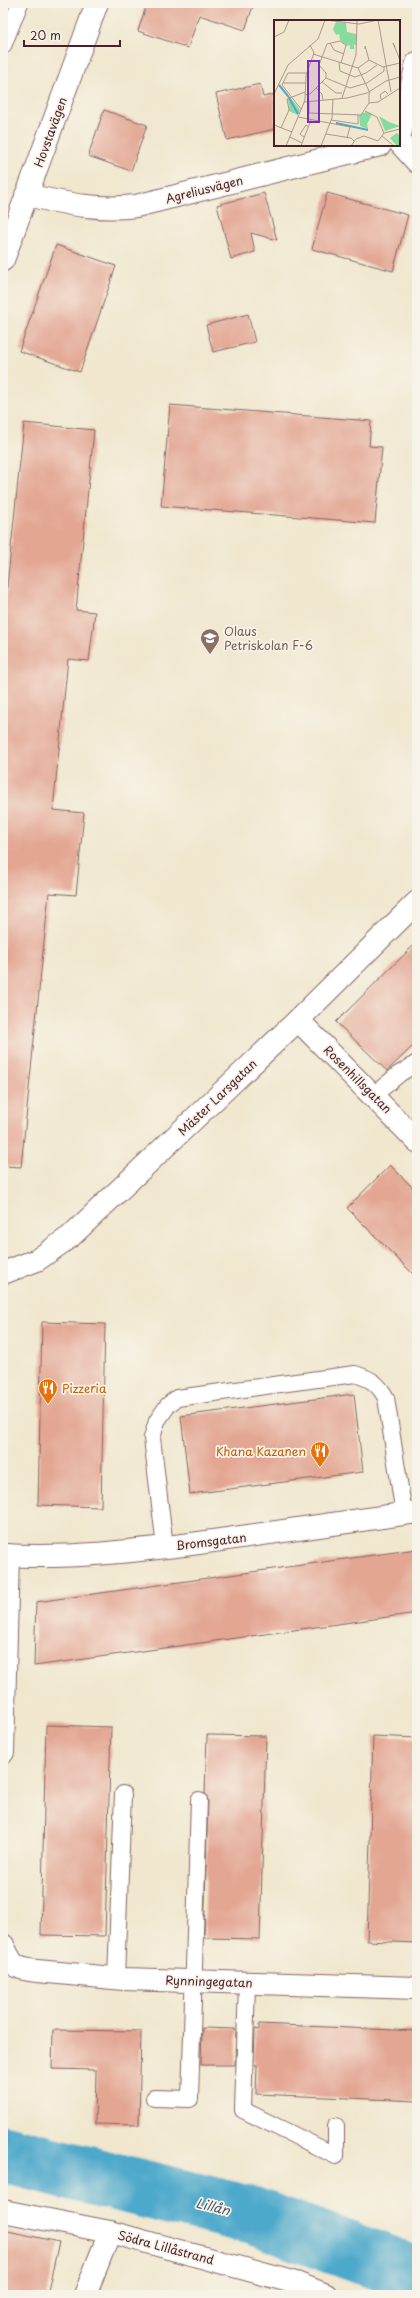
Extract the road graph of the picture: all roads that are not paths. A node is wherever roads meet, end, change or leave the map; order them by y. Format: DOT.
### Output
graph roads {
  1 [pos="20,3"];
  2 [pos="97,3"];
  3 [pos="3,44"];
  4 [pos="417,63"];
  5 [pos="400,135"];
  6 [pos="400,143"];
  7 [pos="376,146"];
  8 [pos="417,162"];
  9 [pos="26,195"];
  10 [pos="3,260"];
  11 [pos="417,902"];
  12 [pos="298,1020"];
  13 [pos="417,1063"];
  14 [pos="374,1095"];
  15 [pos="417,1141"];
  16 [pos="3,1273"];
  17 [pos="410,1513"];
  18 [pos="165,1547"];
  19 [pos="6,1555"];
  20 [pos="3,1752"];
  21 [pos="123,1794"];
  22 [pos="199,1800"];
  23 [pos="6,1951"];
  24 [pos="116,1978"];
  25 [pos="192,1981"];
  26 [pos="247,1983"];
  27 [pos="417,1988"];
  28 [pos="154,2098"];
  29 [pos="336,2126"];
  30 [pos="3,2211"];
  31 [pos="110,2232"];
  32 [pos="85,2295"];
  33 [pos="326,2295"];
  1 -- 3 [label="lane"];
  2 -- 9 [label="street, Hovstavägen"];
  4 -- 5 [label="street"];
  6 -- 8 [label="street"];
  7 -- 9 [label="street, Agreliusvägen"];
  9 -- 10 [label="street, Hovstavägen"];
  11 -- 12 [label="street, Mäster Larsgatan"];
  12 -- 14 [label="street, Rosenhillsgatan"];
  12 -- 16 [label="street, Mäster Larsgatan"];
  13 -- 14 [label="lane"];
  14 -- 15 [label="street, Rosenhillsgatan"];
  17 -- 18 [label="street, Bromsgatan"];
  17 -- 18 [label="lane"];
  18 -- 19 [label="street, Bromsgatan"];
  19 -- 20 [label="street"];
  21 -- 24 [label="lane"];
  22 -- 25 [label="lane"];
  23 -- 24 [label="street, Rynningegatan"];
  24 -- 25 [label="street, Rynningegatan"];
  25 -- 26 [label="street, Rynningegatan"];
  25 -- 28 [label="lane"];
  26 -- 27 [label="street, Rynningegatan"];
  26 -- 29 [label="lane"];
  30 -- 31 [label="street, Södra Lillåstrand"];
  31 -- 32 [label="street"];
  31 -- 33 [label="street, Södra Lillåstrand"];
}
